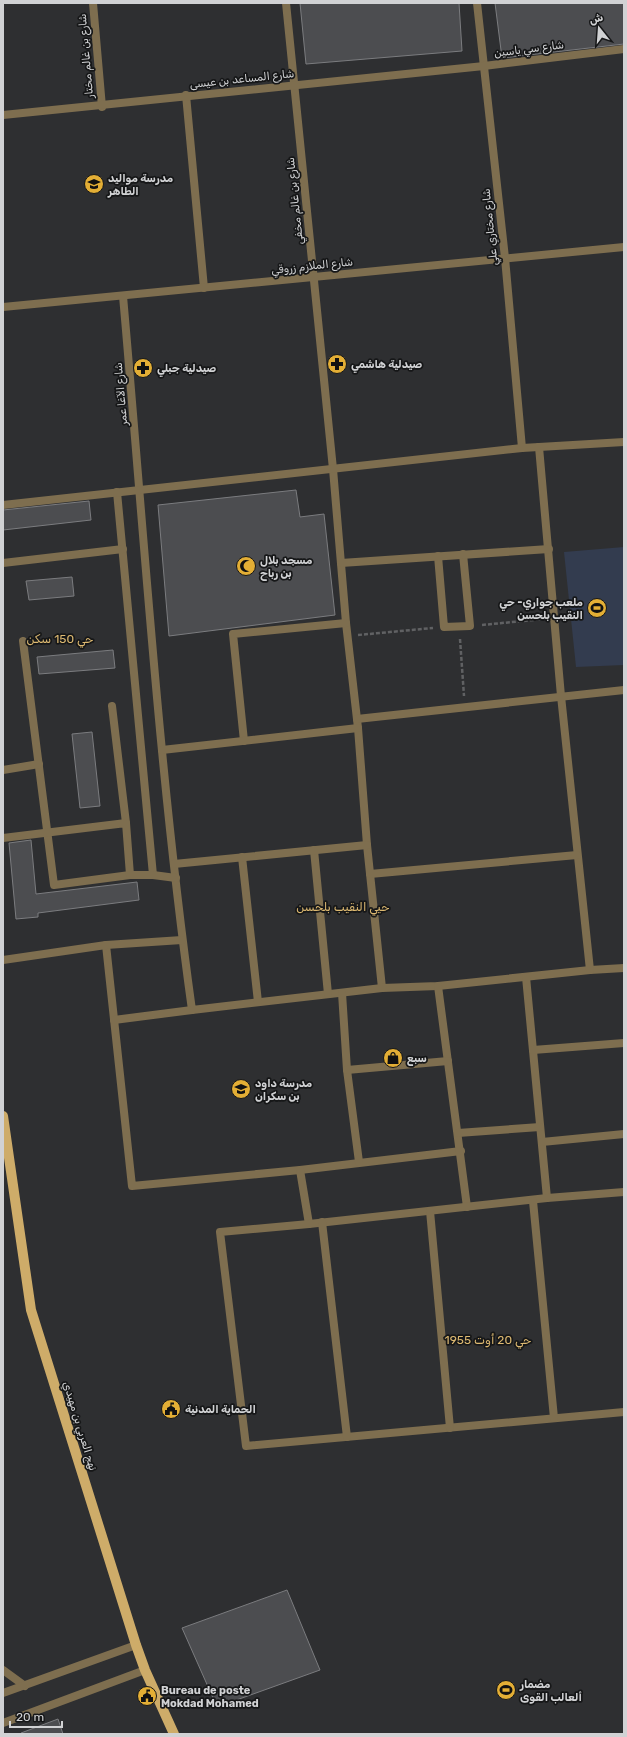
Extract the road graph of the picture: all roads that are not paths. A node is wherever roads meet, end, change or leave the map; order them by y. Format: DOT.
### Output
graph roads {
  1 [pos="93,3"];
  2 [pos="286,3"];
  3 [pos="477,3"];
  4 [pos="624,49"];
  5 [pos="484,66"];
  6 [pos="295,84"];
  7 [pos="186,95"];
  8 [pos="102,106"];
  9 [pos="3,115"];
  10 [pos="624,247"];
  11 [pos="505,258"];
  12 [pos="314,277"];
  13 [pos="204,288"];
  14 [pos="123,296"];
  15 [pos="3,308"];
  16 [pos="624,442"];
  17 [pos="539,447"];
  18 [pos="522,448"];
  19 [pos="333,470"];
  20 [pos="140,490"];
  21 [pos="117,492"];
  22 [pos="3,504"];
  23 [pos="123,549"];
  24 [pos="549,549"];
  25 [pos="463,554"];
  26 [pos="438,556"];
  27 [pos="3,563"];
  28 [pos="341,563"];
  29 [pos="346,623"];
  30 [pos="23,641"];
  31 [pos="624,690"];
  32 [pos="561,696"];
  33 [pos="112,706"];
  34 [pos="357,719"];
  35 [pos="358,728"];
  36 [pos="244,741"];
  37 [pos="162,750"];
  38 [pos="39,764"];
  39 [pos="3,770"];
  40 [pos="126,823"];
  41 [pos="46,832"];
  42 [pos="3,838"];
  43 [pos="367,845"];
  44 [pos="314,850"];
  45 [pos="577,855"];
  46 [pos="242,857"];
  47 [pos="174,864"];
  48 [pos="370,874"];
  49 [pos="153,875"];
  50 [pos="130,876"];
  51 [pos="176,878"];
  52 [pos="182,940"];
  53 [pos="106,945"];
  54 [pos="3,960"];
  55 [pos="624,969"];
  56 [pos="590,970"];
  57 [pos="526,977"];
  58 [pos="438,986"];
  59 [pos="382,988"];
  60 [pos="342,993"];
  61 [pos="328,994"];
  62 [pos="258,1002"];
  63 [pos="192,1010"];
  64 [pos="114,1020"];
  65 [pos="624,1043"];
  66 [pos="533,1050"];
  67 [pos="448,1061"];
  68 [pos="347,1070"];
  69 [pos="3,1116"];
  70 [pos="540,1127"];
  71 [pos="458,1134"];
  72 [pos="624,1134"];
  73 [pos="542,1142"];
  74 [pos="461,1151"];
  75 [pos="359,1162"];
  76 [pos="300,1170"];
  77 [pos="624,1192"];
  78 [pos="547,1198"];
  79 [pos="533,1201"];
  80 [pos="468,1207"];
  81 [pos="430,1211"];
  82 [pos="322,1222"];
  83 [pos="309,1224"];
  84 [pos="624,1412"];
  85 [pos="554,1418"];
  86 [pos="450,1428"];
  87 [pos="347,1437"];
  88 [pos="136,1645"];
  89 [pos="3,1670"];
  90 [pos="145,1670"];
  91 [pos="25,1686"];
  92 [pos="3,1693"];
  93 [pos="3,1723"];
  94 [pos="174,1734"];
  1 -- 8 [label="street, شارع بن غالم مختار"];
  2 -- 6 [label="street, شارع بن غالم مخفي"];
  3 -- 5 [label="street, شارع مختاري علي"];
  4 -- 5 [label="street, شارع سي ياسين"];
  5 -- 6 [label="street, شارع المساعد بن عيسى"];
  5 -- 11 [label="street, شارع مختاري علي"];
  6 -- 7 [label="street, شارع المساعد بن عيسى"];
  6 -- 12 [label="street, شارع بن غالم مخفي"];
  7 -- 8 [label="street, شارع المساعد بن عيسى"];
  7 -- 13 [label="street"];
  8 -- 9 [label="street, شارع المساعد بن عيسى"];
  10 -- 11 [label="street, شارع الملازم زروقي"];
  11 -- 12 [label="street, شارع الملازم زروقي"];
  11 -- 18 [label="street, شارع مختاري علي"];
  12 -- 13 [label="street, شارع الملازم زروقي"];
  12 -- 19 [label="street, شارع بن غالم مخفي"];
  13 -- 14 [label="street, شارع الملازم زروقي"];
  14 -- 15 [label="street, شارع الملازم زروقي"];
  14 -- 20 [label="street, شارع الآغا عمر"];
  16 -- 17 [label="street"];
  17 -- 18 [label="street"];
  17 -- 24 [label="street"];
  18 -- 19 [label="street"];
  19 -- 20 [label="street"];
  19 -- 28 [label="street, شارع بن غالم مخفي"];
  20 -- 21 [label="street"];
  20 -- 37 [label="street, شارع الآغا عمر"];
  21 -- 22 [label="street"];
  21 -- 23 [label="street"];
  23 -- 27 [label="street"];
  23 -- 49 [label="street"];
  24 -- 25 [label="street"];
  24 -- 32 [label="street"];
  25 -- 26 [label="street"];
  25 -- 26 [label="street"];
  26 -- 28 [label="street"];
  28 -- 29 [label="street, شارع بن غالم مخفي"];
  29 -- 34 [label="street, شارع بن غالم مخفي"];
  29 -- 36 [label="street"];
  30 -- 38 [label="street"];
  31 -- 32 [label="street"];
  32 -- 34 [label="street"];
  32 -- 45 [label="street"];
  33 -- 40 [label="street"];
  34 -- 35 [label="street, شارع بن غالم مخفي"];
  35 -- 36 [label="street"];
  35 -- 43 [label="street, شارع بن غالم مخفي"];
  36 -- 37 [label="street"];
  37 -- 47 [label="street, شارع الآغا عمر"];
  38 -- 39 [label="street"];
  38 -- 41 [label="street"];
  40 -- 41 [label="street"];
  40 -- 50 [label="street"];
  41 -- 42 [label="street"];
  41 -- 50 [label="street"];
  43 -- 44 [label="street"];
  43 -- 48 [label="street, شارع بن غالم مخفي"];
  44 -- 46 [label="street"];
  44 -- 61 [label="street"];
  45 -- 48 [label="street"];
  45 -- 56 [label="street"];
  46 -- 47 [label="street"];
  46 -- 62 [label="street"];
  47 -- 51 [label="street, شارع الآغا عمر"];
  48 -- 59 [label="street, شارع بن غالم مخفي"];
  49 -- 50 [label="street"];
  49 -- 51 [label="street"];
  51 -- 52 [label="street, شارع الآغا عمر"];
  52 -- 53 [label="street"];
  52 -- 63 [label="street, شارع الآغا عمر"];
  53 -- 54 [label="street"];
  53 -- 64 [label="street"];
  55 -- 56 [label="street"];
  56 -- 57 [label="street"];
  57 -- 58 [label="street"];
  57 -- 66 [label="street"];
  58 -- 59 [label="street"];
  58 -- 67 [label="street"];
  59 -- 60 [label="street"];
  60 -- 61 [label="street"];
  60 -- 68 [label="street"];
  61 -- 62 [label="street"];
  62 -- 63 [label="street"];
  63 -- 64 [label="street"];
  64 -- 76 [label="street"];
  65 -- 66 [label="street"];
  66 -- 70 [label="street"];
  67 -- 68 [label="street"];
  67 -- 71 [label="street"];
  68 -- 75 [label="street"];
  69 -- 88 [label="main road, نهج العربي بن مهيدي"];
  70 -- 71 [label="street"];
  70 -- 73 [label="street"];
  71 -- 74 [label="street"];
  72 -- 73 [label="street"];
  73 -- 78 [label="street"];
  74 -- 75 [label="street"];
  74 -- 80 [label="street"];
  75 -- 76 [label="street"];
  76 -- 83 [label="street"];
  77 -- 78 [label="street"];
  78 -- 79 [label="street"];
  79 -- 80 [label="street"];
  79 -- 85 [label="street"];
  80 -- 81 [label="street"];
  81 -- 82 [label="street"];
  81 -- 86 [label="street"];
  82 -- 83 [label="street"];
  82 -- 87 [label="street"];
  83 -- 87 [label="street"];
  84 -- 85 [label="street"];
  85 -- 86 [label="street"];
  86 -- 87 [label="street"];
  88 -- 90 [label="main road, نهج العربي بن مهيدي"];
  88 -- 91 [label="street"];
  89 -- 91 [label="street"];
  90 -- 93 [label="street"];
  90 -- 94 [label="main road, نهج العربي بن مهيدي"];
  91 -- 92 [label="street"];
}
